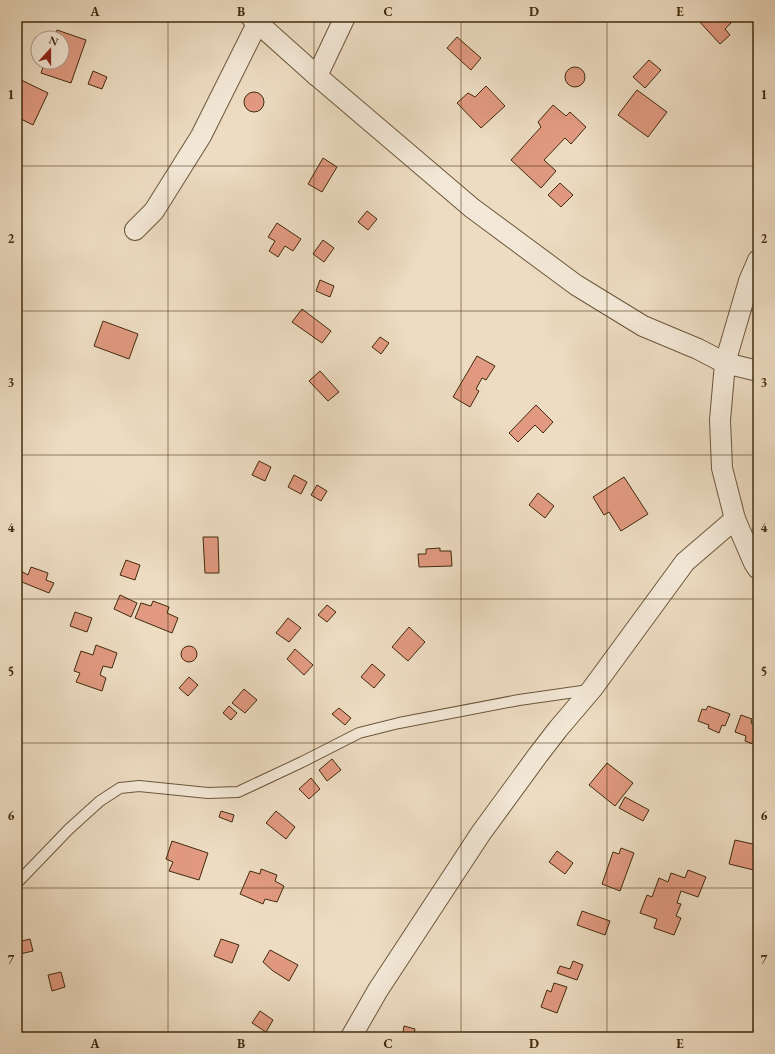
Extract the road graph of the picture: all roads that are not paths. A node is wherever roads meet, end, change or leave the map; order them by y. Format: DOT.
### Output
graph roads {
  1 [pos="345,17"];
  2 [pos="255,20"];
  3 [pos="317,76"];
  4 [pos="135,230"];
  5 [pos="758,260"];
  6 [pos="725,363"];
  7 [pos="758,371"];
  8 [pos="735,519"];
  9 [pos="758,569"];
  10 [pos="592,689"];
  11 [pos="17,883"];
  12 [pos="351,1037"];
  1 -- 3 [label="street"];
  2 -- 3 [label="street"];
  2 -- 4 [label="street"];
  3 -- 6 [label="street"];
  5 -- 6 [label="street"];
  6 -- 7 [label="street"];
  6 -- 8 [label="street"];
  8 -- 9 [label="street"];
  8 -- 10 [label="street"];
  10 -- 11 [label="lane"];
  10 -- 12 [label="street"];
}
